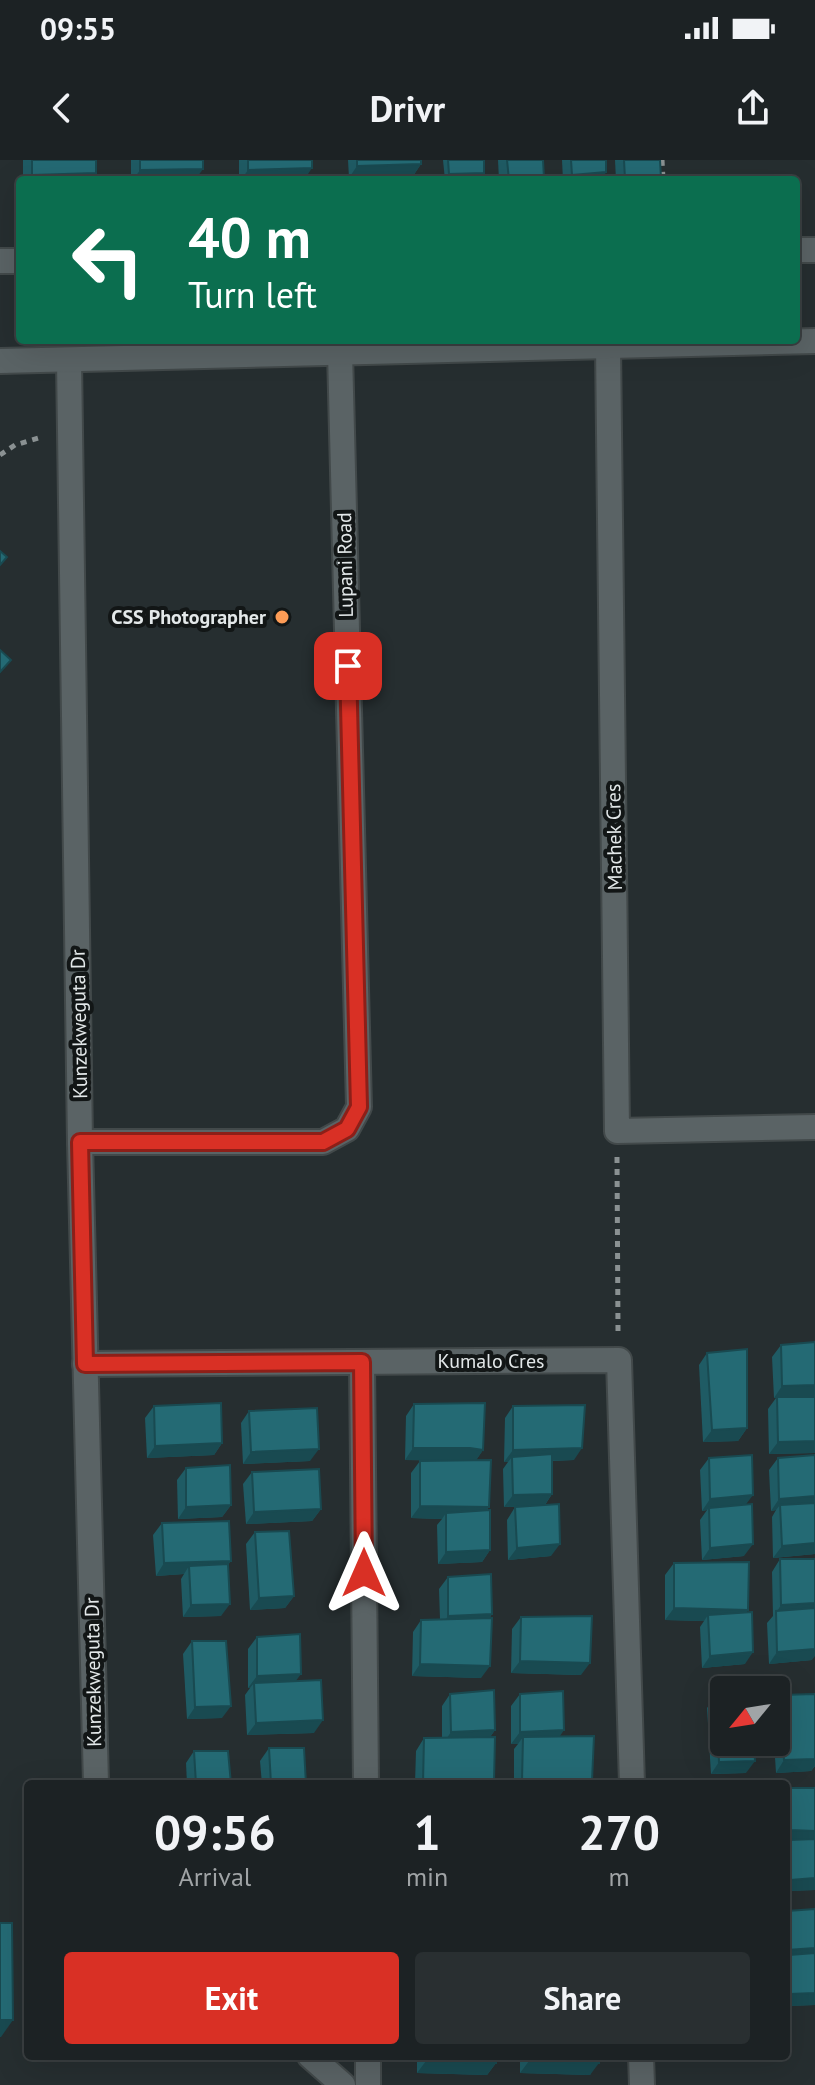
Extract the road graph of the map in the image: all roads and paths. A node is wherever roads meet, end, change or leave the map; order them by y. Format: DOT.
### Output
graph roads {
  1 [pos="660,344"];
  2 [pos="608,345"];
  3 [pos="340,352"];
  4 [pos="69,360"];
  5 [pos="0,361"];
  6 [pos="70,438"];
  7 [pos="0,455"];
  8 [pos="815,1127"];
  9 [pos="617,1131"];
  10 [pos="80,1142"];
  11 [pos="619,1360"];
  12 [pos="362,1362"];
  13 [pos="85,1364"];
  14 [pos="96,1780"];
  15 [pos="366,1780"];
  16 [pos="632,1780"];
  17 [pos="315,2060"];
  18 [pos="368,2060"];
  19 [pos="641,2060"];
  20 [pos="343,2085"];
  21 [pos="368,2085"];
  22 [pos="642,2085"];
  1 -- 2 [label="street"];
  2 -- 3 [label="street"];
  2 -- 9 [label="street, Machek Cres"];
  3 -- 4 [label="street"];
  3 -- 10 [label="street, Lupani Road"];
  4 -- 5 [label="street"];
  4 -- 6 [label="street, Kunzekweguta Dr"];
  6 -- 7 [label="path"];
  6 -- 10 [label="street, Kunzekweguta Dr"];
  8 -- 9 [label="street"];
  9 -- 11 [label="path"];
  10 -- 13 [label="street, Kunzekweguta Dr"];
  11 -- 12 [label="street, Kumalo Cres"];
  11 -- 16 [label="street"];
  12 -- 13 [label="street, Kumalo Cres"];
  12 -- 15 [label="street"];
  13 -- 14 [label="street, Kunzekweguta Dr"];
  17 -- 20 [label="street"];
  18 -- 21 [label="street"];
  19 -- 22 [label="street"];
}
